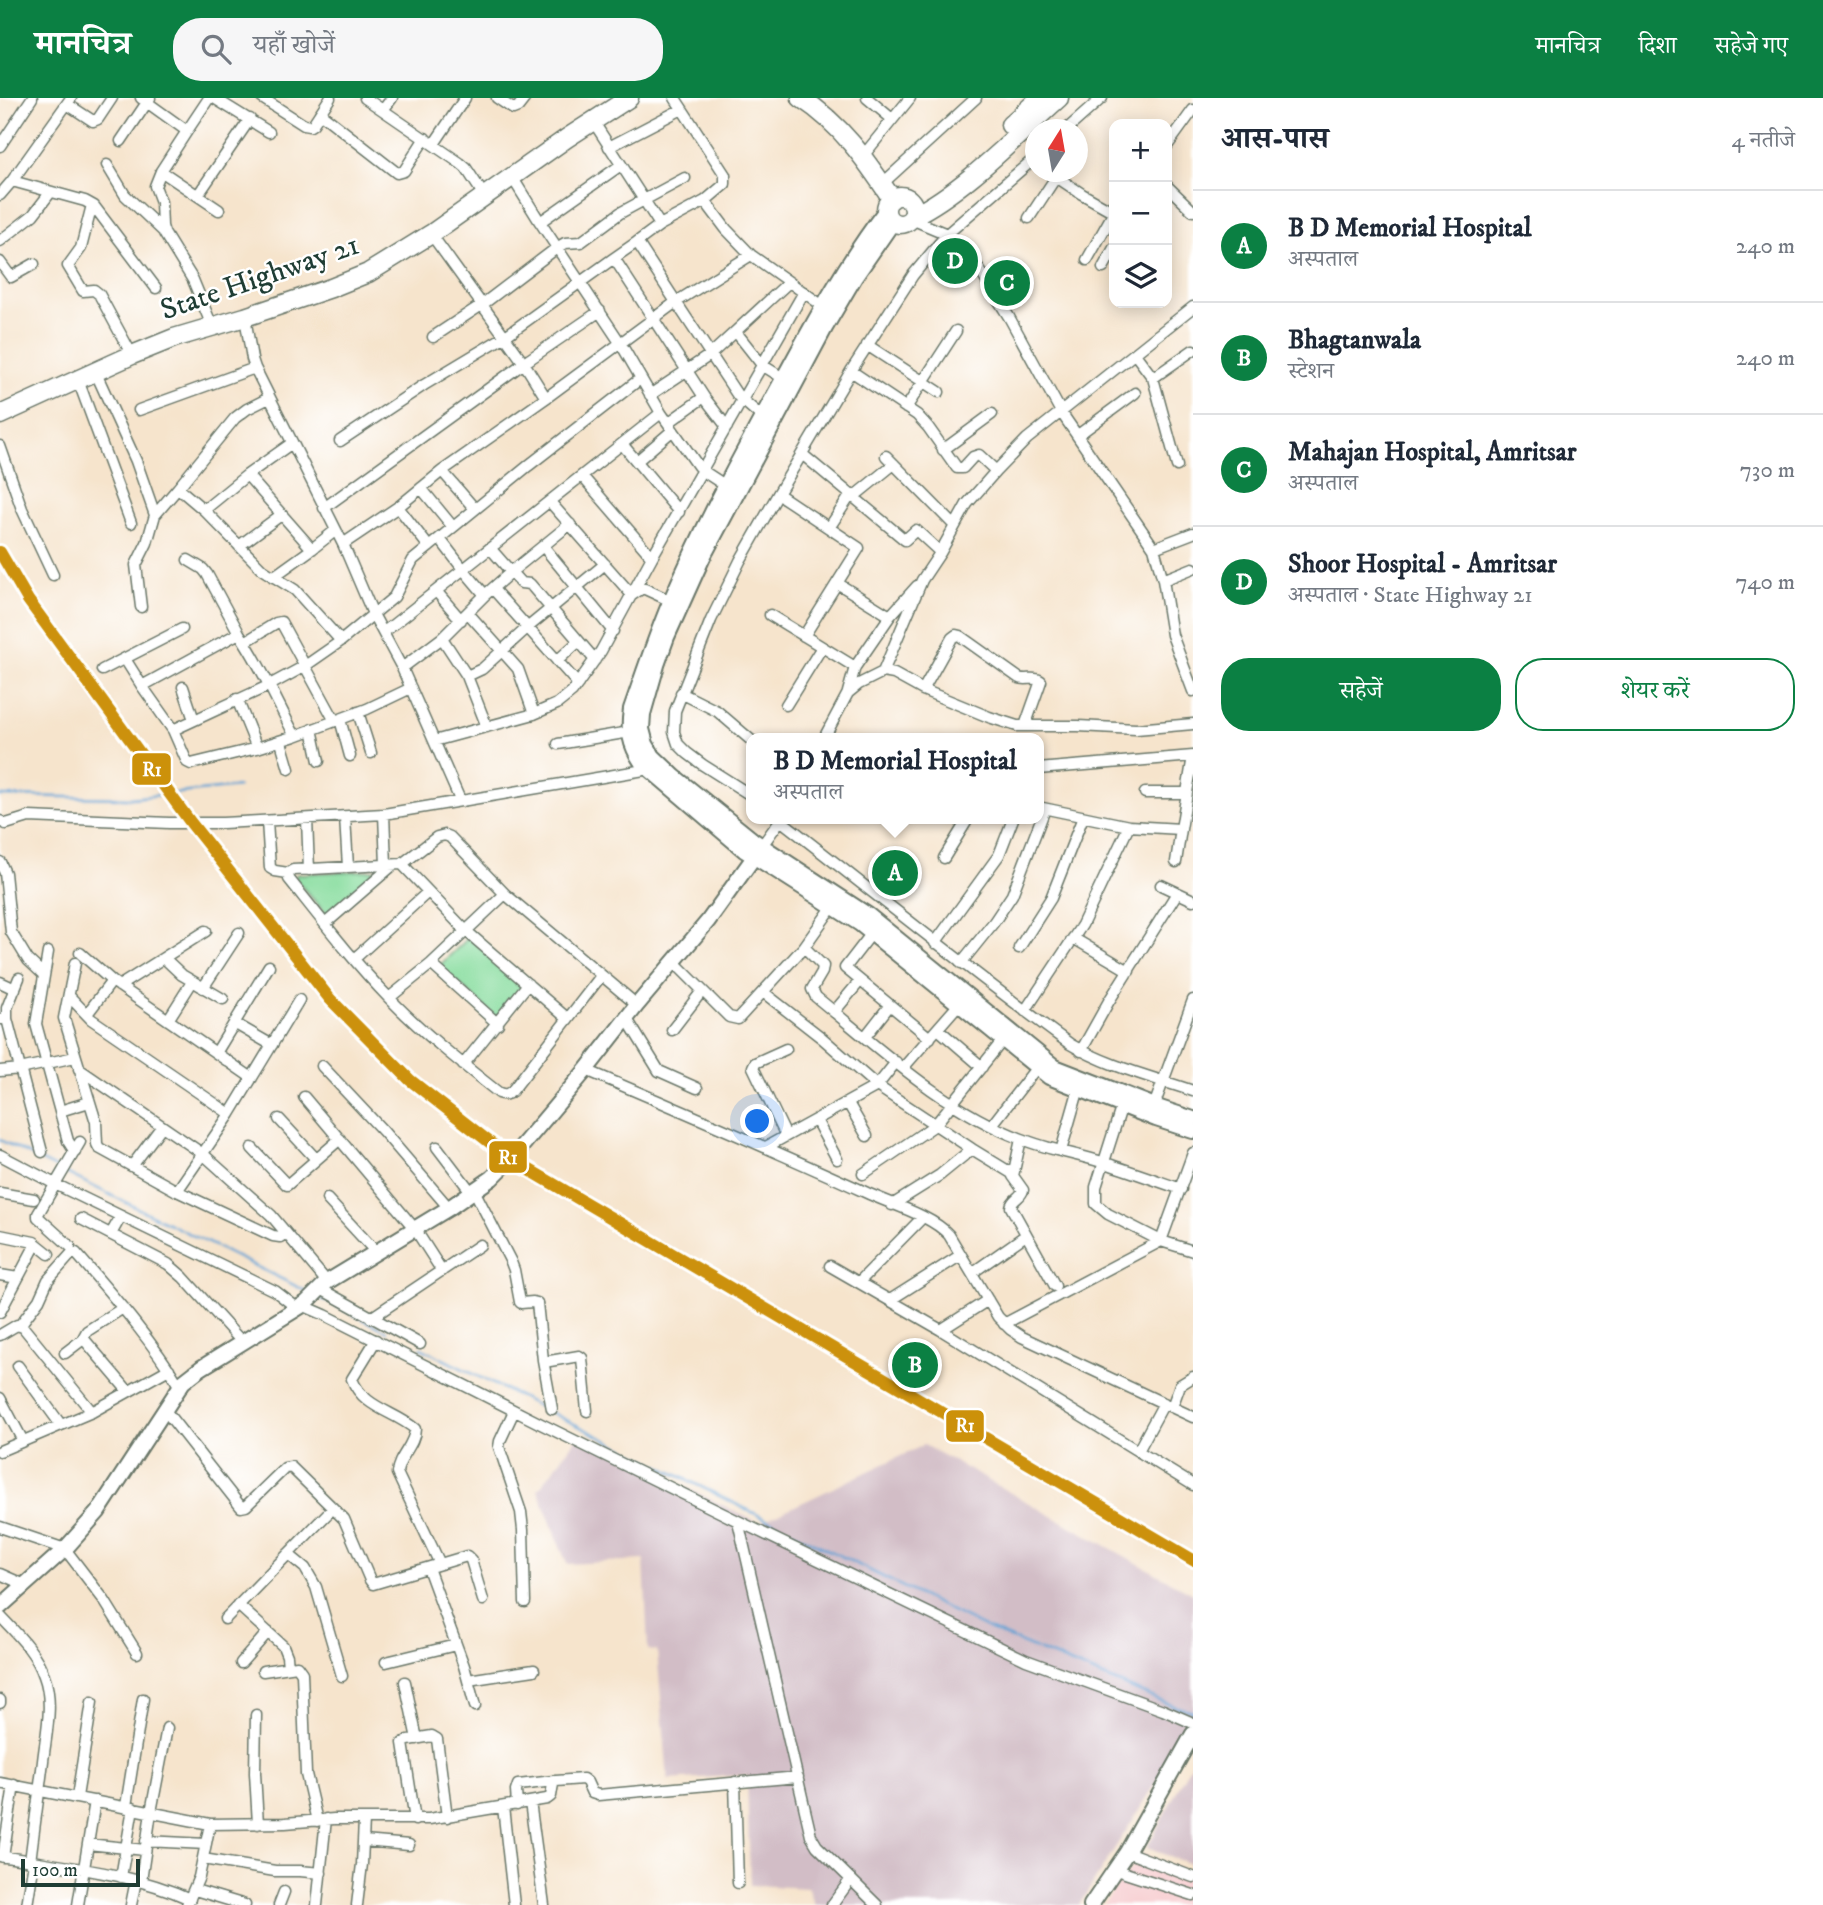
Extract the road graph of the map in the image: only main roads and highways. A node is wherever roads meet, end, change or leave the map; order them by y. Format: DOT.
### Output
graph roads {
  1 [pos="801,98"];
  2 [pos="1040,98"];
  3 [pos="1059,98"];
  4 [pos="621,100"];
  5 [pos="898,208"];
  6 [pos="0,415"];
  7 [pos="757,851"];
  8 [pos="1193,1119"];
  9 [pos="1193,1131"];
  10 [pos="0,1607"];
  11 [pos="1193,1734"];
  12 [pos="1091,1905"];
  1 -- 5 [label="highway"];
  2 -- 5 [label="highway"];
  3 -- 5 [label="highway"];
  4 -- 6 [label="highway, State Highway 21"];
  5 -- 7 [label="main road"];
  5 -- 7 [label="main road"];
  7 -- 8 [label="main road"];
  7 -- 9 [label="main road"];
  7 -- 10 [label="main road"];
  11 -- 12 [label="main road"];
}
